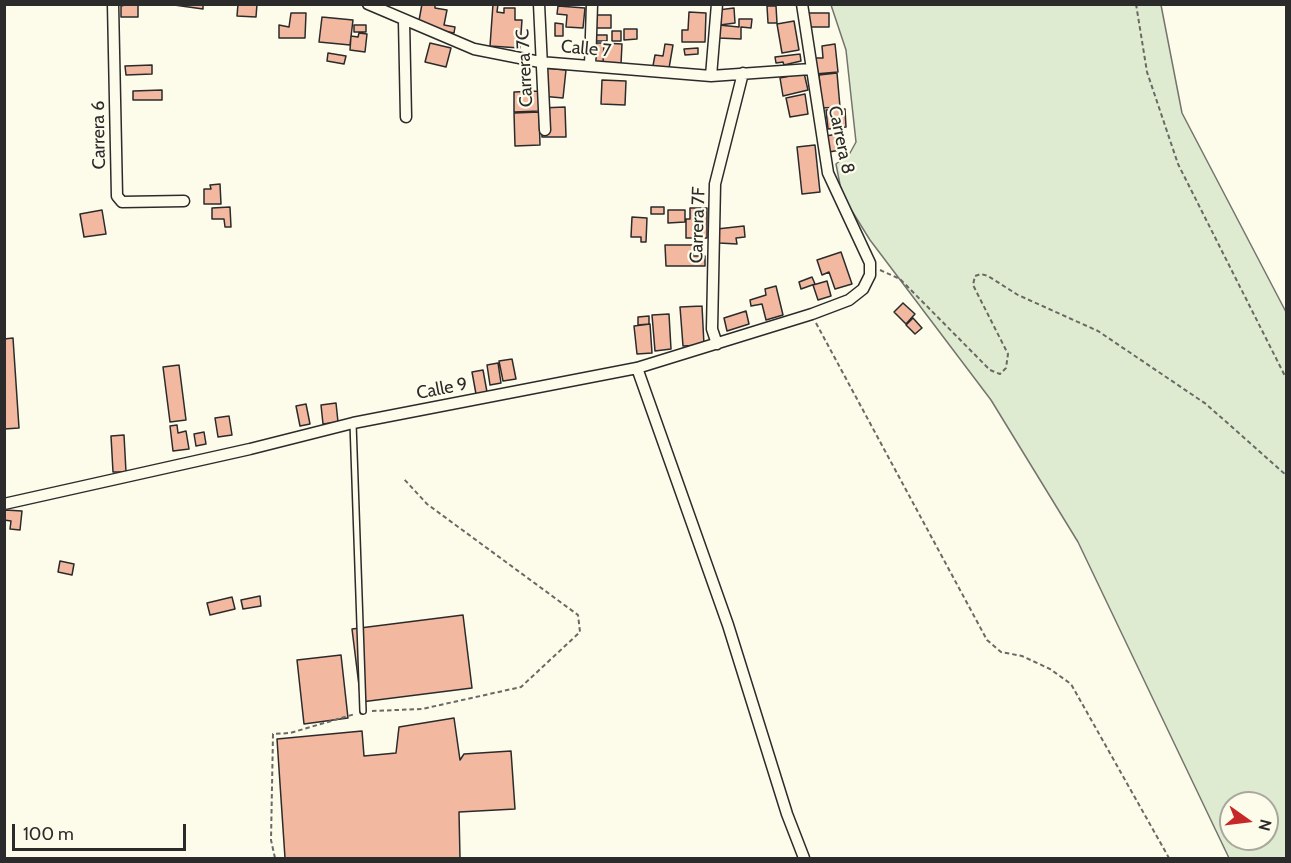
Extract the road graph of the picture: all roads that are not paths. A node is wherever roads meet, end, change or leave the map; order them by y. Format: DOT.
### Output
graph roads {
  1 [pos="114,4"];
  2 [pos="368,4"];
  3 [pos="539,4"];
  4 [pos="592,4"];
  5 [pos="717,4"];
  6 [pos="802,4"];
  7 [pos="404,21"];
  8 [pos="540,62"];
  9 [pos="590,66"];
  10 [pos="812,69"];
  11 [pos="743,73"];
  12 [pos="711,76"];
  13 [pos="406,117"];
  14 [pos="545,130"];
  15 [pos="184,201"];
  16 [pos="870,275"];
  17 [pos="717,344"];
  18 [pos="637,368"];
  19 [pos="352,423"];
  20 [pos="4,504"];
  21 [pos="363,711"];
  22 [pos="804,858"];
  1 -- 15 [label="street, Carrera 6"];
  2 -- 7 [label="street, Calle 7"];
  3 -- 8 [label="street, Carrera 7C"];
  4 -- 9 [label="street"];
  5 -- 12 [label="street"];
  6 -- 10 [label="street, Carrera 8"];
  7 -- 8 [label="street, Calle 7"];
  7 -- 13 [label="street"];
  8 -- 9 [label="street, Calle 7"];
  8 -- 14 [label="street, Carrera 7C"];
  9 -- 12 [label="street, Calle 7"];
  10 -- 11 [label="street, Calle 7"];
  10 -- 16 [label="street, Carrera 8"];
  11 -- 12 [label="street, Calle 7"];
  11 -- 17 [label="street, Carrera 7F"];
  16 -- 17 [label="street, Calle 9"];
  17 -- 18 [label="street, Calle 9"];
  18 -- 19 [label="street, Calle 9"];
  18 -- 22 [label="street"];
  19 -- 20 [label="street, Calle 9"];
  19 -- 21 [label="lane"];
}
